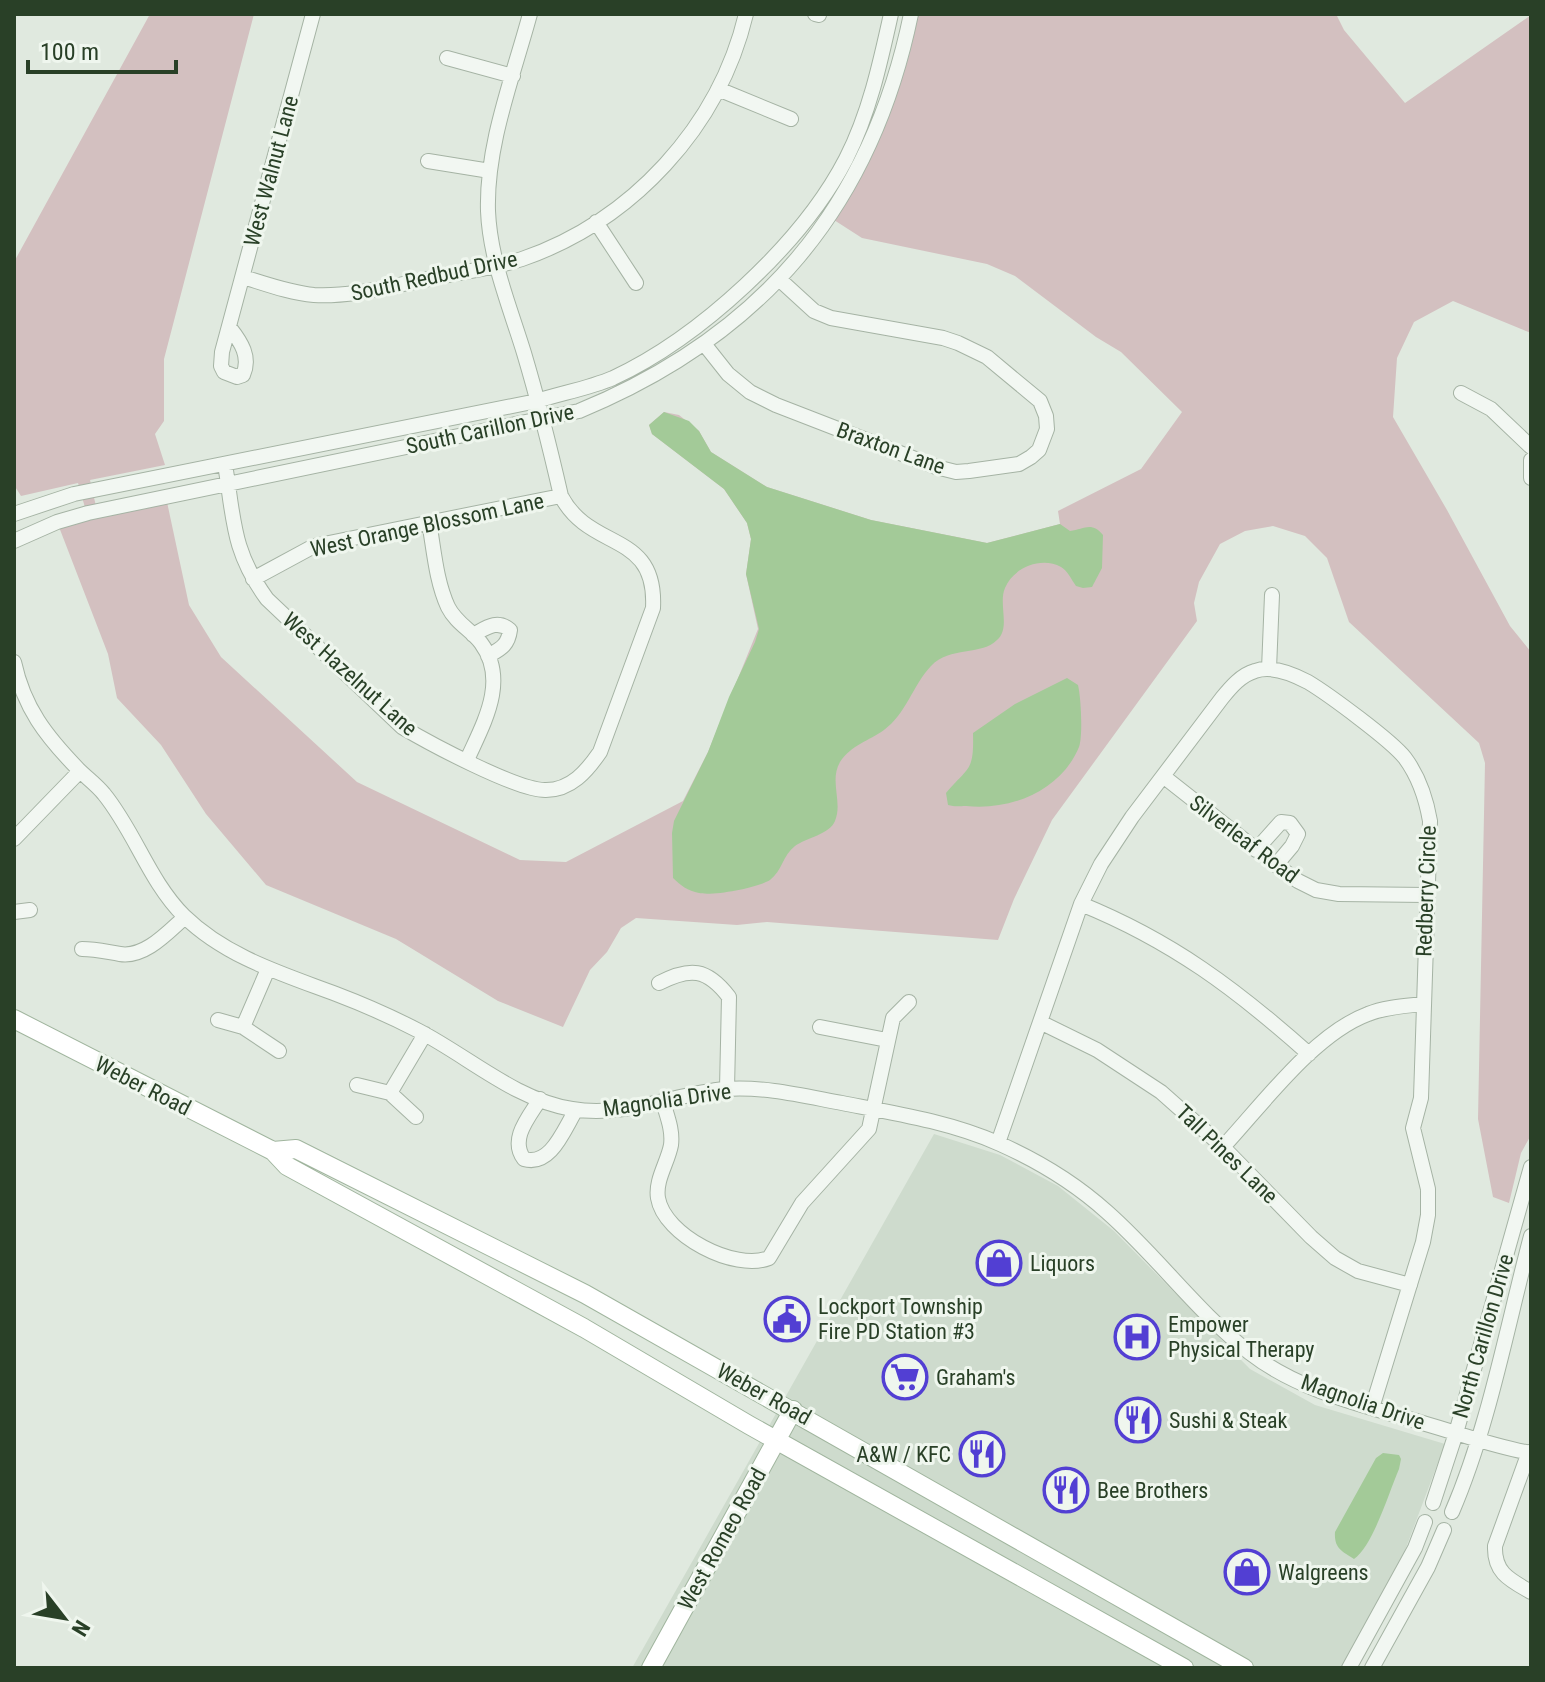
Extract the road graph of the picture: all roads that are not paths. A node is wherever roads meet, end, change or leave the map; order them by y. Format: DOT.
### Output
graph roads {
  1 [pos="313,14"];
  2 [pos="530,14"];
  3 [pos="746,14"];
  4 [pos="891,14"];
  5 [pos="911,14"];
  6 [pos="447,58"];
  7 [pos="513,76"];
  8 [pos="718,89"];
  9 [pos="791,119"];
  10 [pos="428,161"];
  11 [pos="490,171"];
  12 [pos="596,222"];
  13 [pos="497,266"];
  14 [pos="243,277"];
  15 [pos="779,279"];
  16 [pos="636,283"];
  17 [pos="230,328"];
  18 [pos="705,345"];
  19 [pos="1461,393"];
  20 [pos="537,401"];
  21 [pos="543,420"];
  22 [pos="1531,447"];
  23 [pos="1531,460"];
  24 [pos="225,464"];
  25 [pos="1531,478"];
  26 [pos="228,482"];
  27 [pos="561,496"];
  28 [pos="14,514"];
  29 [pos="429,522"];
  30 [pos="14,541"];
  31 [pos="253,579"];
  32 [pos="1272,595"];
  33 [pos="473,635"];
  34 [pos="488,656"];
  35 [pos="14,662"];
  36 [pos="1269,669"];
  37 [pos="467,760"];
  38 [pos="80,771"];
  39 [pos="1163,776"];
  40 [pos="14,839"];
  41 [pos="1256,850"];
  42 [pos="1276,865"];
  43 [pos="1427,895"];
  44 [pos="1081,904"];
  45 [pos="30,910"];
  46 [pos="14,912"];
  47 [pos="185,917"];
  48 [pos="82,949"];
  49 [pos="268,969"];
  50 [pos="659,983"];
  51 [pos="909,1002"];
  52 [pos="1423,1004"];
  53 [pos="14,1019"];
  54 [pos="218,1020"];
  55 [pos="1040,1022"];
  56 [pos="243,1027"];
  57 [pos="820,1027"];
  58 [pos="425,1034"];
  59 [pos="887,1040"];
  60 [pos="279,1051"];
  61 [pos="1309,1054"];
  62 [pos="357,1085"];
  63 [pos="727,1089"];
  64 [pos="390,1093"];
  65 [pos="540,1099"];
  66 [pos="663,1102"];
  67 [pos="871,1109"];
  68 [pos="576,1110"];
  69 [pos="416,1117"];
  70 [pos="998,1143"];
  71 [pos="1223,1147"];
  72 [pos="273,1151"];
  73 [pos="1531,1167"];
  74 [pos="1524,1222"];
  75 [pos="1531,1236"];
  76 [pos="1410,1285"];
  77 [pos="1372,1408"];
  78 [pos="793,1410"];
  79 [pos="1456,1433"];
  80 [pos="776,1440"];
  81 [pos="1477,1440"];
  82 [pos="1530,1452"];
  83 [pos="1433,1503"];
  84 [pos="1452,1512"];
  85 [pos="1425,1522"];
  86 [pos="1444,1530"];
  87 [pos="1531,1592"];
  88 [pos="651,1668"];
  89 [pos="1184,1668"];
  90 [pos="1244,1668"];
  91 [pos="1349,1668"];
  92 [pos="1372,1668"];
  1 -- 14 [label="street, West Walnut Lane"];
  2 -- 7 [label="street"];
  3 -- 8 [label="street, South Redbud Drive"];
  4 -- 20 [label="street, South Carillon Drive"];
  5 -- 15 [label="street, South Carillon Drive"];
  6 -- 7 [label="street"];
  7 -- 11 [label="street"];
  8 -- 9 [label="street"];
  8 -- 12 [label="street, South Redbud Drive"];
  10 -- 11 [label="street"];
  11 -- 13 [label="street"];
  12 -- 13 [label="street, South Redbud Drive"];
  12 -- 16 [label="street"];
  13 -- 14 [label="street, South Redbud Drive"];
  13 -- 20 [label="street"];
  14 -- 17 [label="street, West Walnut Lane"];
  15 -- 18 [label="street, South Carillon Drive"];
  15 -- 18 [label="street, Braxton Lane"];
  18 -- 21 [label="street, South Carillon Drive"];
  19 -- 22 [label="street"];
  20 -- 21 [label="street"];
  20 -- 24 [label="street, South Carillon Drive"];
  21 -- 26 [label="street, South Carillon Drive"];
  21 -- 27 [label="street"];
  23 -- 25 [label="street"];
  24 -- 26 [label="street, West Hazelnut Lane"];
  24 -- 28 [label="street, South Carillon Drive"];
  26 -- 30 [label="street, South Carillon Drive"];
  26 -- 31 [label="street, West Hazelnut Lane"];
  27 -- 29 [label="street, West Orange Blossom Lane"];
  27 -- 37 [label="street, West Hazelnut Lane"];
  29 -- 31 [label="street, West Orange Blossom Lane"];
  29 -- 33 [label="street"];
  31 -- 37 [label="street, West Hazelnut Lane"];
  32 -- 36 [label="street"];
  33 -- 34 [label="street"];
  33 -- 34 [label="street"];
  34 -- 37 [label="street"];
  35 -- 38 [label="street, Magnolia Drive"];
  36 -- 39 [label="street"];
  36 -- 43 [label="street, Redberry Circle"];
  38 -- 40 [label="street"];
  38 -- 47 [label="street, Magnolia Drive"];
  39 -- 41 [label="street, Silverleaf Road"];
  39 -- 44 [label="street"];
  41 -- 42 [label="street, Silverleaf Road"];
  41 -- 42 [label="street"];
  42 -- 43 [label="street, Silverleaf Road"];
  43 -- 52 [label="street, Redberry Circle"];
  44 -- 55 [label="street"];
  44 -- 61 [label="street"];
  45 -- 46 [label="street"];
  47 -- 48 [label="street"];
  47 -- 49 [label="street, Magnolia Drive"];
  49 -- 56 [label="street"];
  49 -- 58 [label="street, Magnolia Drive"];
  50 -- 63 [label="street"];
  51 -- 59 [label="street"];
  52 -- 61 [label="street"];
  52 -- 76 [label="street, Redberry Circle"];
  53 -- 72 [label="main road, Weber Road"];
  54 -- 56 [label="street"];
  55 -- 70 [label="street"];
  55 -- 71 [label="street, Tall Pines Lane"];
  56 -- 60 [label="street"];
  57 -- 59 [label="street"];
  58 -- 64 [label="street"];
  58 -- 65 [label="street, Magnolia Drive"];
  59 -- 67 [label="street"];
  61 -- 71 [label="street"];
  62 -- 64 [label="street"];
  63 -- 66 [label="street, Magnolia Drive"];
  63 -- 67 [label="street, Magnolia Drive"];
  64 -- 69 [label="street"];
  65 -- 68 [label="street, Magnolia Drive"];
  65 -- 68 [label="street"];
  66 -- 67 [label="street"];
  66 -- 68 [label="street, Magnolia Drive"];
  67 -- 70 [label="street, Magnolia Drive"];
  70 -- 77 [label="street, Magnolia Drive"];
  71 -- 76 [label="street, Tall Pines Lane"];
  72 -- 78 [label="main road, Weber Road"];
  72 -- 80 [label="main road, Weber Road"];
  73 -- 74 [label="street, North Carillon Drive"];
  74 -- 79 [label="street, North Carillon Drive"];
  75 -- 81 [label="street, North Carillon Drive"];
  76 -- 77 [label="street, Redberry Circle"];
  77 -- 79 [label="street, Magnolia Drive"];
  78 -- 80 [label="main road, West Romeo Road"];
  78 -- 90 [label="main road, Weber Road"];
  79 -- 81 [label="street, Magnolia Drive"];
  79 -- 83 [label="street, North Carillon Drive"];
  80 -- 88 [label="main road, West Romeo Road"];
  80 -- 89 [label="main road, Weber Road"];
  81 -- 82 [label="street, Magnolia Drive"];
  81 -- 84 [label="street, North Carillon Drive"];
  82 -- 87 [label="street"];
  85 -- 91 [label="street"];
  86 -- 92 [label="street"];
}
